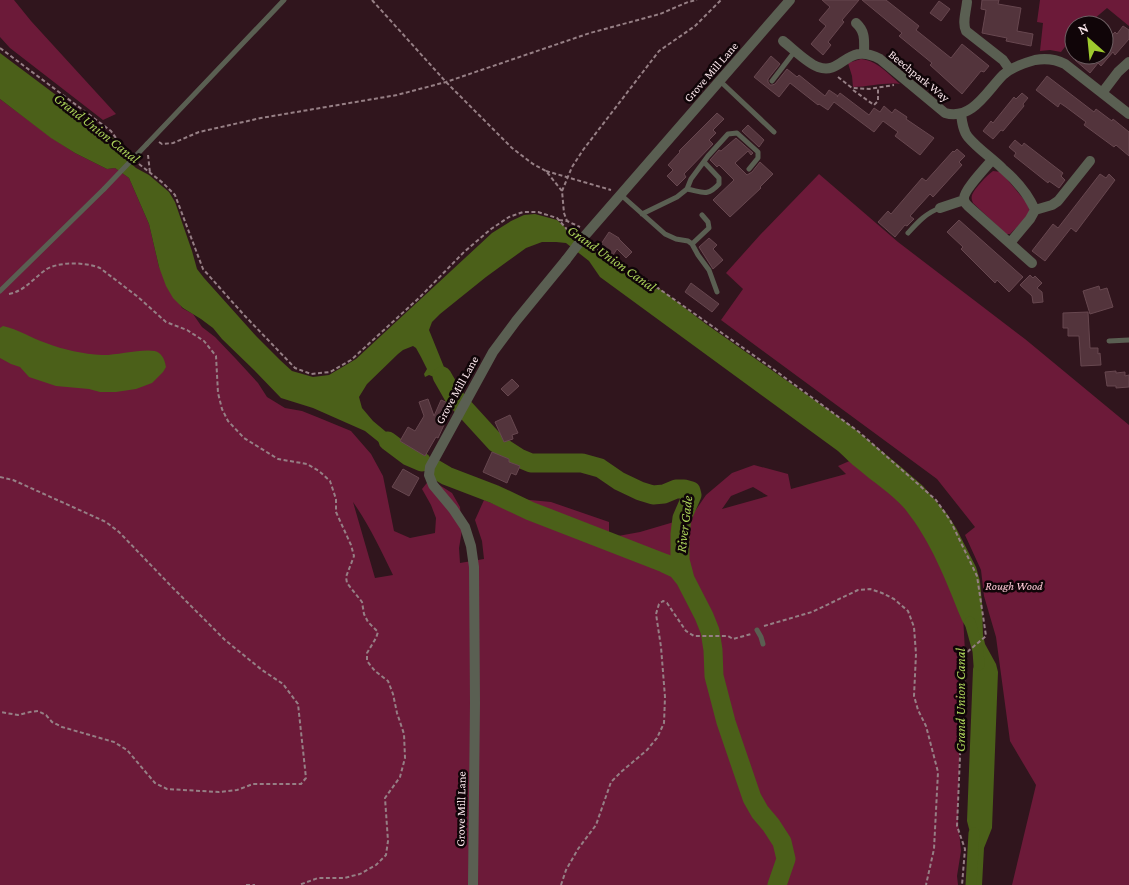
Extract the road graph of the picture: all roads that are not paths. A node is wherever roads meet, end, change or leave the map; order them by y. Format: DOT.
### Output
graph roads {
  1 [pos="284,0"];
  2 [pos="790,0"];
  3 [pos="968,2"];
  4 [pos="856,23"];
  5 [pos="783,41"];
  6 [pos="795,51"];
  7 [pos="864,54"];
  8 [pos="1129,62"];
  9 [pos="1010,70"];
  10 [pos="720,80"];
  11 [pos="772,81"];
  12 [pos="1102,93"];
  13 [pos="961,114"];
  14 [pos="1129,114"];
  15 [pos="774,132"];
  16 [pos="992,160"];
  17 [pos="1090,161"];
  18 [pos="704,162"];
  19 [pos="749,168"];
  20 [pos="687,189"];
  21 [pos="621,194"];
  22 [pos="964,200"];
  23 [pos="940,208"];
  24 [pos="1035,210"];
  25 [pos="642,214"];
  26 [pos="702,215"];
  27 [pos="908,233"];
  28 [pos="1010,243"];
  29 [pos="692,244"];
  30 [pos="1032,263"];
  31 [pos="0,291"];
  32 [pos="717,292"];
  33 [pos="1129,340"];
  34 [pos="1109,341"];
  35 [pos="758,630"];
  36 [pos="763,644"];
  37 [pos="473,885"];
  1 -- 31 [label="lane, bridge"];
  2 -- 10 [label="street, Grove Mill Lane"];
  3 -- 9 [label="street"];
  4 -- 7 [label="street"];
  5 -- 6 [label="street"];
  6 -- 7 [label="street"];
  6 -- 11 [label="lane"];
  7 -- 13 [label="street, Beechpark Way"];
  8 -- 12 [label="street"];
  9 -- 12 [label="street"];
  9 -- 13 [label="street"];
  10 -- 15 [label="lane"];
  10 -- 21 [label="street, Grove Mill Lane"];
  12 -- 14 [label="street"];
  13 -- 16 [label="street"];
  16 -- 22 [label="street"];
  16 -- 24 [label="street"];
  17 -- 24 [label="street"];
  18 -- 19 [label="lane"];
  18 -- 20 [label="lane"];
  18 -- 20 [label="lane"];
  20 -- 25 [label="lane"];
  21 -- 25 [label="lane"];
  21 -- 37 [label="street, Grove Mill Lane, bridge"];
  22 -- 23 [label="street"];
  22 -- 28 [label="street"];
  23 -- 27 [label="lane"];
  24 -- 28 [label="street"];
  25 -- 29 [label="lane"];
  26 -- 29 [label="lane"];
  28 -- 30 [label="street"];
  29 -- 32 [label="lane"];
  33 -- 34 [label="lane"];
  35 -- 36 [label="lane"];
}
